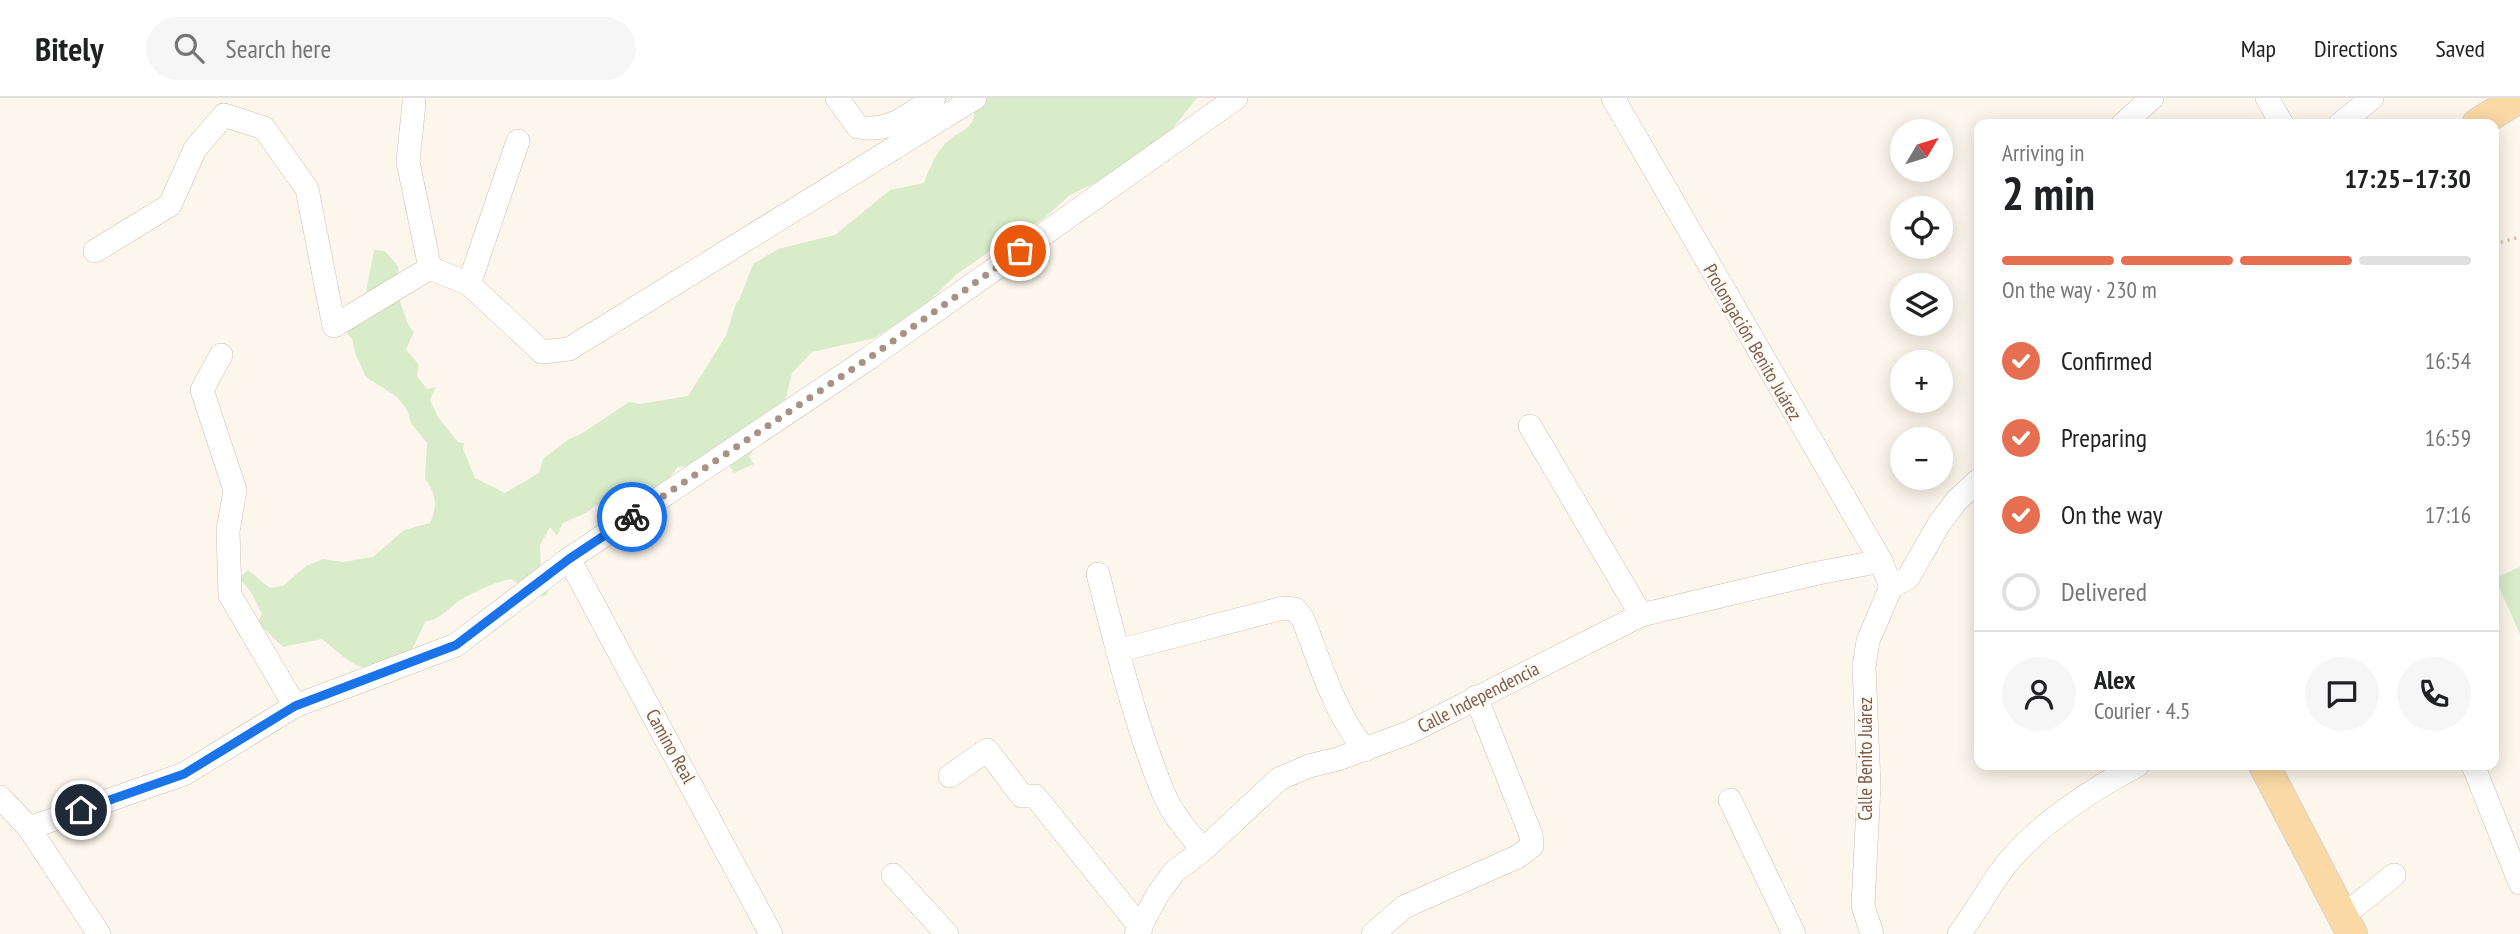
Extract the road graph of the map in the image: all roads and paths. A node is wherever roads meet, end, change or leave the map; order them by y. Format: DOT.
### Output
graph roads {
  1 [pos="837,98"];
  2 [pos="934,98"];
  3 [pos="975,98"];
  4 [pos="1236,98"];
  5 [pos="1613,98"];
  6 [pos="2152,98"];
  7 [pos="2267,98"];
  8 [pos="2372,98"];
  9 [pos="2518,98"];
  10 [pos="414,103"];
  11 [pos="2129,119"];
  12 [pos="2280,119"];
  13 [pos="2346,119"];
  14 [pos="2485,119"];
  15 [pos="518,141"];
  16 [pos="2520,237"];
  17 [pos="2499,243"];
  18 [pos="95,251"];
  19 [pos="430,268"];
  20 [pos="469,284"];
  21 [pos="221,355"];
  22 [pos="1530,426"];
  23 [pos="1974,485"];
  24 [pos="569,559"];
  25 [pos="1881,561"];
  26 [pos="1098,574"];
  27 [pos="1891,587"];
  28 [pos="1641,615"];
  29 [pos="1117,651"];
  30 [pos="1475,697"];
  31 [pos="295,706"];
  32 [pos="1365,750"];
  33 [pos="2130,770"];
  34 [pos="2267,770"];
  35 [pos="2475,770"];
  36 [pos="950,776"];
  37 [pos="0,797"];
  38 [pos="1730,800"];
  39 [pos="29,828"];
  40 [pos="1203,850"];
  41 [pos="893,875"];
  42 [pos="2395,875"];
  43 [pos="2520,883"];
  44 [pos="2347,925"];
  45 [pos="1139,931"];
  46 [pos="99,934"];
  47 [pos="770,934"];
  48 [pos="947,934"];
  49 [pos="1373,934"];
  50 [pos="1794,934"];
  51 [pos="1872,934"];
  52 [pos="1959,934"];
  1 -- 2 [label="street"];
  3 -- 20 [label="street"];
  4 -- 24 [label="street"];
  5 -- 25 [label="street, Prolongación Benito Juárez"];
  6 -- 11 [label="street"];
  7 -- 12 [label="street"];
  8 -- 13 [label="street"];
  9 -- 14 [label="main road"];
  10 -- 19 [label="street"];
  15 -- 20 [label="street"];
  16 -- 17 [label="path"];
  18 -- 19 [label="street"];
  19 -- 20 [label="street"];
  21 -- 31 [label="street"];
  22 -- 28 [label="street"];
  23 -- 27 [label="street"];
  24 -- 31 [label="street"];
  24 -- 47 [label="street, Camino Real"];
  25 -- 27 [label="street, Prolongación Benito Juárez"];
  25 -- 28 [label="street, Calle Independencia"];
  26 -- 29 [label="street"];
  27 -- 51 [label="street, Calle Benito Juárez"];
  28 -- 30 [label="street, Calle Independencia"];
  29 -- 32 [label="street"];
  29 -- 40 [label="street"];
  30 -- 32 [label="street, Calle Independencia"];
  30 -- 49 [label="street"];
  31 -- 39 [label="street"];
  32 -- 40 [label="street, Calle Independencia"];
  33 -- 52 [label="street"];
  34 -- 44 [label="main road"];
  35 -- 43 [label="street"];
  36 -- 45 [label="street"];
  37 -- 39 [label="street"];
  38 -- 50 [label="street"];
  39 -- 46 [label="street"];
  40 -- 45 [label="street, Calle Independencia"];
  41 -- 48 [label="street"];
  42 -- 44 [label="street"];
}
